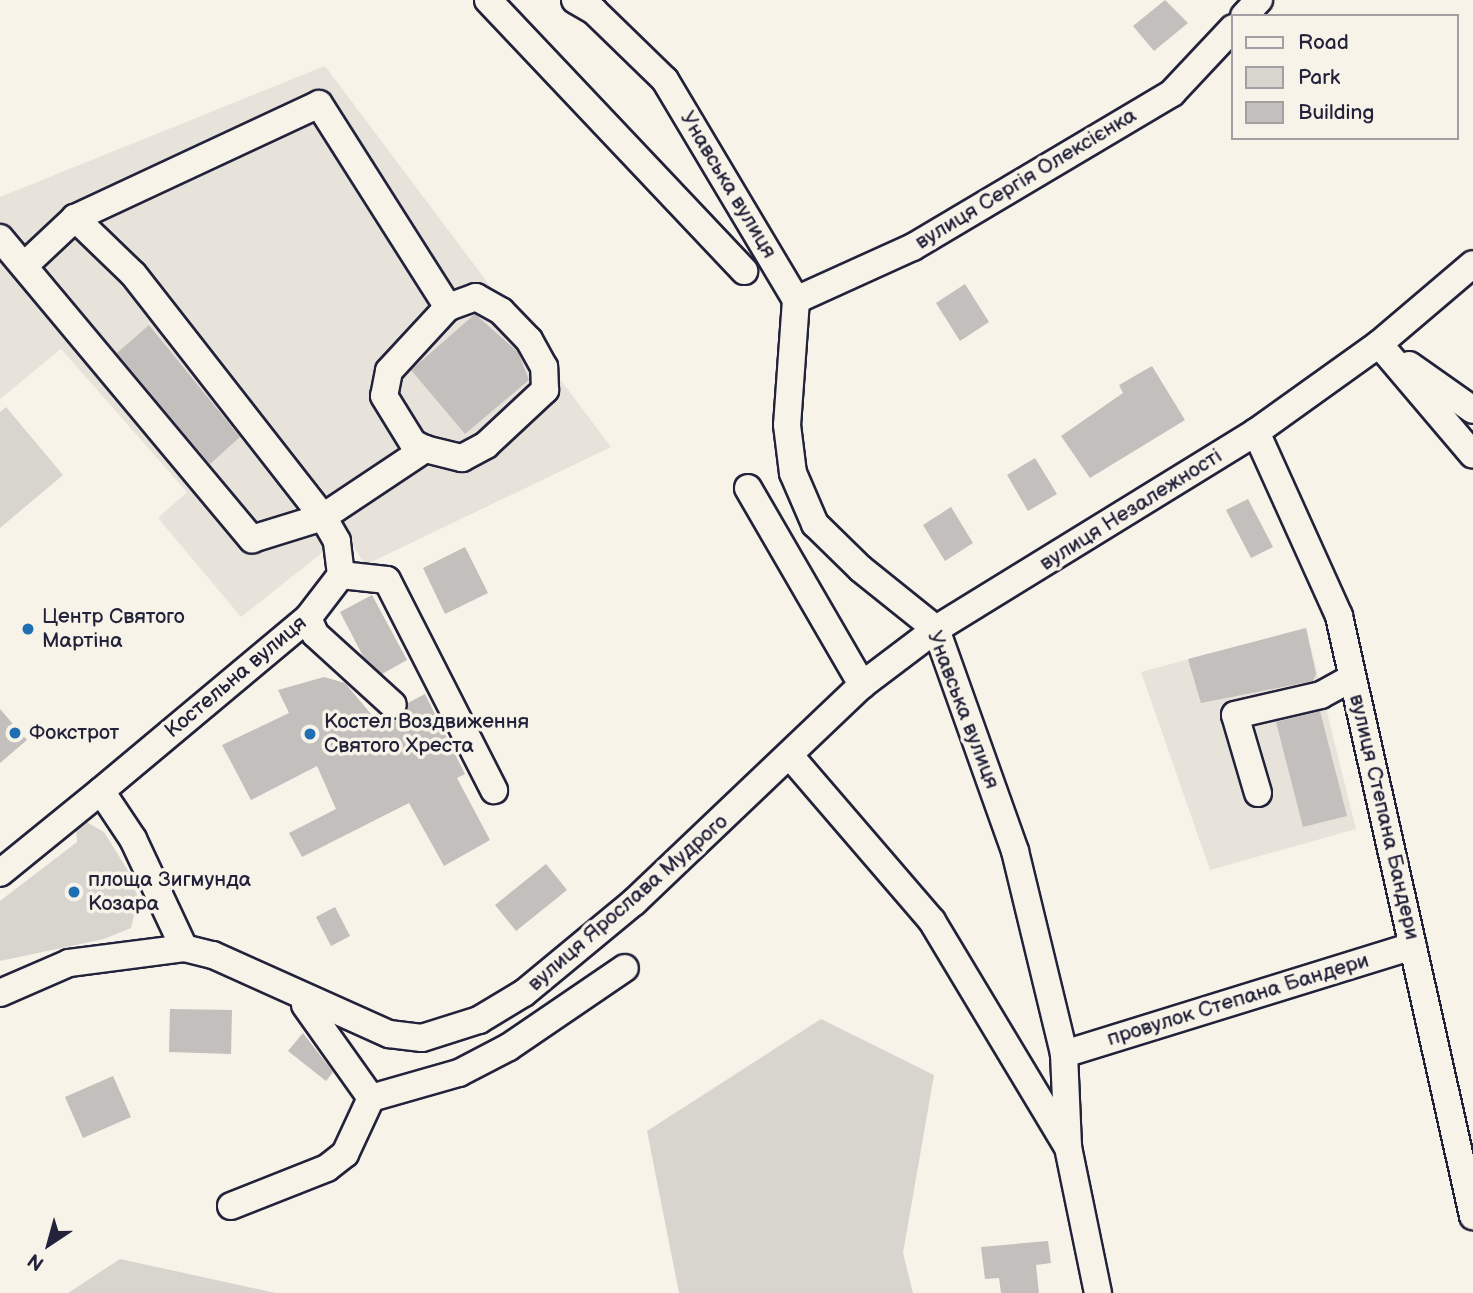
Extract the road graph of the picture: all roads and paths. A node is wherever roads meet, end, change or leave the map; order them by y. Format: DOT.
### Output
graph roads {
  1 [pos="488,0"];
  2 [pos="1259,0"];
  3 [pos="591,4"];
  4 [pos="1246,14"];
  5 [pos="1232,29"];
  6 [pos="75,218"];
  7 [pos="0,238"];
  8 [pos="1473,264"];
  9 [pos="25,265"];
  10 [pos="744,271"];
  11 [pos="796,300"];
  12 [pos="448,307"];
  13 [pos="1379,344"];
  14 [pos="1473,410"];
  15 [pos="1256,432"];
  16 [pos="425,449"];
  17 [pos="1473,455"];
  18 [pos="748,488"];
  19 [pos="323,517"];
  20 [pos="341,575"];
  21 [pos="308,618"];
  22 [pos="936,629"];
  23 [pos="1352,678"];
  24 [pos="862,685"];
  25 [pos="393,705"];
  26 [pos="791,757"];
  27 [pos="494,790"];
  28 [pos="101,792"];
  29 [pos="1258,793"];
  30 [pos="0,873"];
  31 [pos="1413,946"];
  32 [pos="184,948"];
  33 [pos="625,968"];
  34 [pos="0,993"];
  35 [pos="295,993"];
  36 [pos="1064,1054"];
  37 [pos="371,1098"];
  38 [pos="1068,1147"];
  39 [pos="231,1206"];
  40 [pos="1473,1216"];
  41 [pos="1098,1293"];
  1 -- 10 [label="street, Унавська вулиця"];
  2 -- 4 [label="street"];
  3 -- 11 [label="street, Унавська вулиця"];
  5 -- 11 [label="street, вулиця Сергія Олексієнка"];
  6 -- 9 [label="street"];
  6 -- 12 [label="street"];
  6 -- 19 [label="street"];
  7 -- 9 [label="street"];
  8 -- 13 [label="street, вулиця Незалежності"];
  9 -- 19 [label="street"];
  11 -- 22 [label="street, Унавська вулиця"];
  12 -- 16 [label="street"];
  12 -- 16 [label="street"];
  13 -- 14 [label="street"];
  13 -- 15 [label="street, вулиця Незалежності"];
  13 -- 17 [label="street"];
  15 -- 22 [label="street, вулиця Незалежності"];
  15 -- 23 [label="street, вулиця Степана Бандери"];
  16 -- 19 [label="street"];
  18 -- 24 [label="street"];
  19 -- 20 [label="street"];
  20 -- 21 [label="street, Костельна вулиця"];
  20 -- 27 [label="street"];
  21 -- 25 [label="street"];
  21 -- 28 [label="street, Костельна вулиця"];
  22 -- 24 [label="street, вулиця Незалежності"];
  22 -- 36 [label="street, Унавська вулиця"];
  23 -- 29 [label="street"];
  23 -- 31 [label="street, вулиця Степана Бандери"];
  24 -- 26 [label="street, вулиця Незалежності"];
  26 -- 35 [label="street, вулиця Ярослава Мудрого"];
  26 -- 38 [label="street, Унавська вулиця"];
  28 -- 30 [label="street"];
  28 -- 32 [label="street"];
  31 -- 36 [label="street, провулок Степана Бандери"];
  31 -- 40 [label="street, вулиця Степана Бандери"];
  32 -- 34 [label="street, вулиця Ярослава Мудрого"];
  32 -- 35 [label="street, вулиця Ярослава Мудрого"];
  33 -- 37 [label="street, вулиця Ярослава Мудрого"];
  35 -- 37 [label="street, вулиця Ярослава Мудрого"];
  36 -- 38 [label="street, Унавська вулиця"];
  37 -- 39 [label="street"];
  38 -- 41 [label="street, Унавська вулиця"];
}
